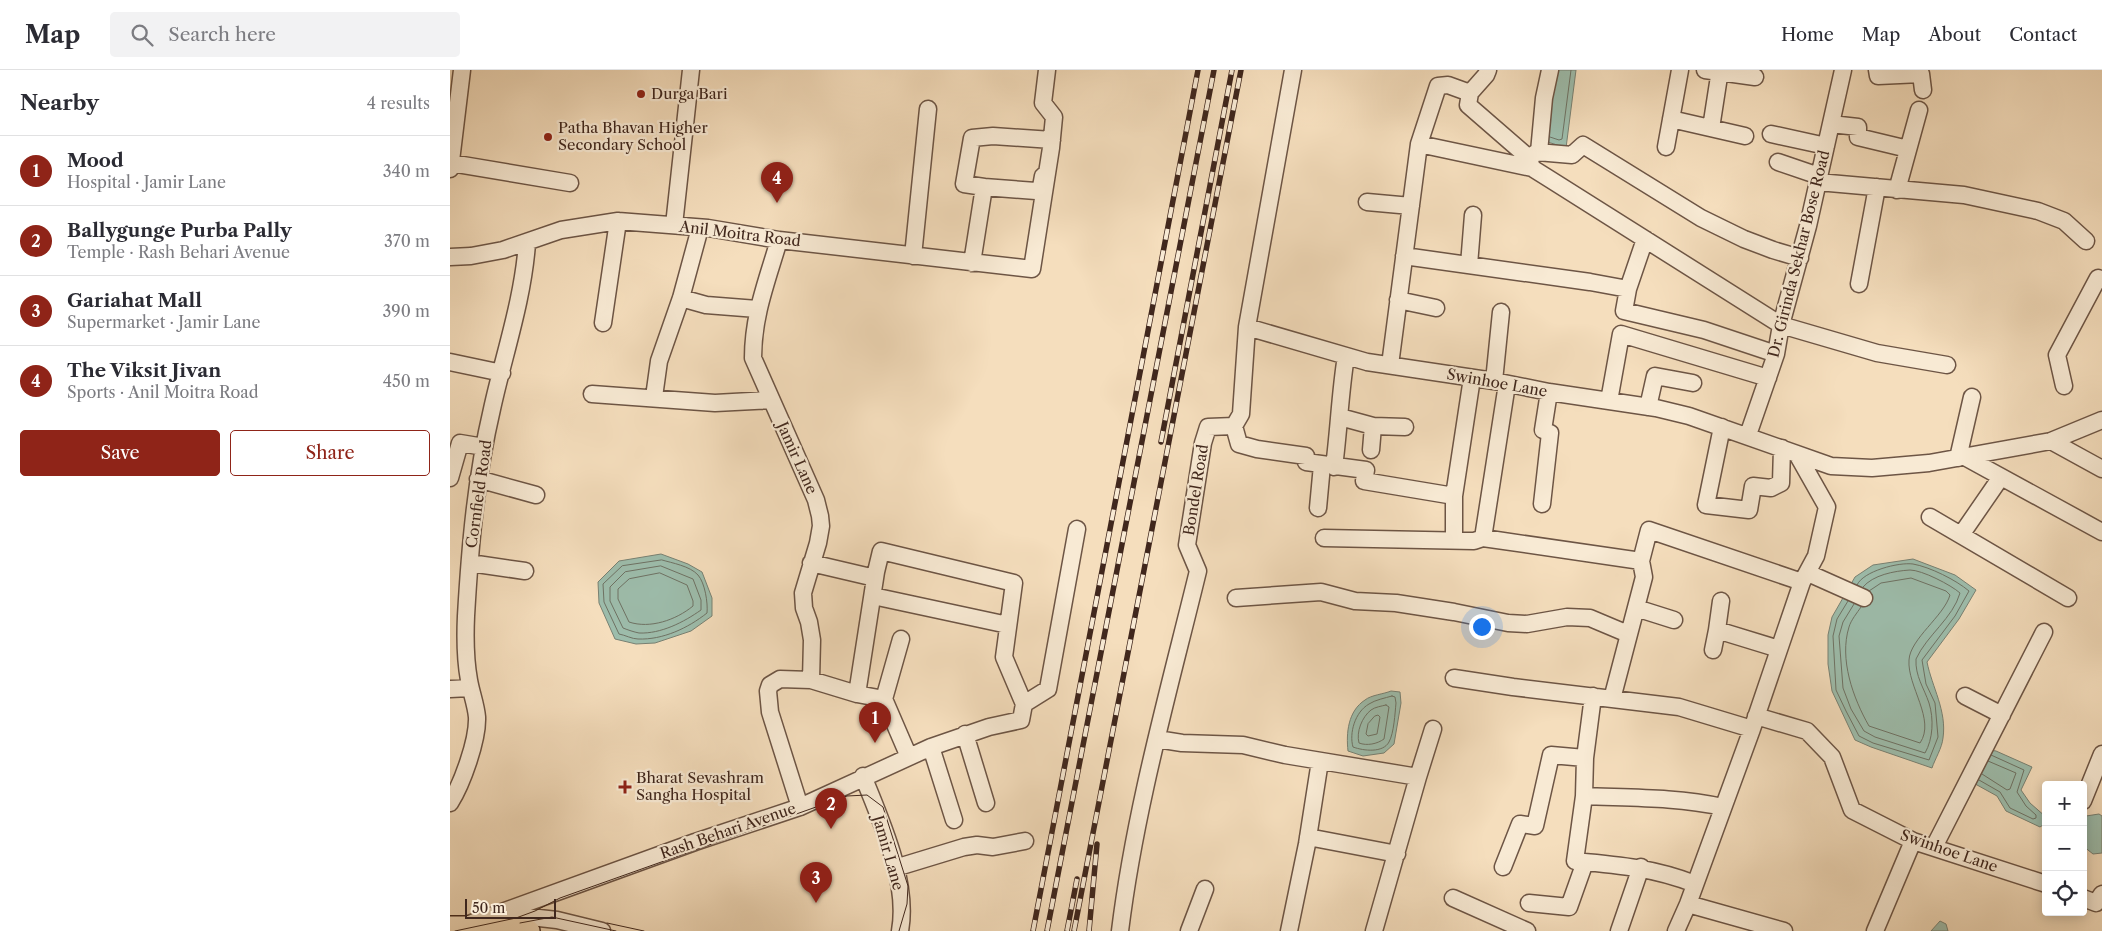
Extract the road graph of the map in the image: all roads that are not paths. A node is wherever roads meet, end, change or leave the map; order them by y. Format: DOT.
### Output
graph roads {
  1 [pos="462,70"];
  2 [pos="691,70"];
  3 [pos="1047,70"];
  4 [pos="1292,70"];
  5 [pos="1488,70"];
  6 [pos="1550,70"];
  7 [pos="1680,70"];
  8 [pos="1843,70"];
  9 [pos="1877,70"];
  10 [pos="1715,71"];
  11 [pos="1755,77"];
  12 [pos="1923,90"];
  13 [pos="1470,93"];
  14 [pos="928,109"];
  15 [pos="1919,110"];
  16 [pos="1671,119"];
  17 [pos="1831,124"];
  18 [pos="1711,128"];
  19 [pos="1772,134"];
  20 [pos="1745,136"];
  21 [pos="1049,139"];
  22 [pos="1419,144"];
  23 [pos="1826,146"];
  24 [pos="1666,147"];
  25 [pos="1908,150"];
  26 [pos="1533,159"];
  27 [pos="1778,162"];
  28 [pos="450,163"];
  29 [pos="450,169"];
  30 [pos="1819,179"];
  31 [pos="570,183"];
  32 [pos="1876,187"];
  33 [pos="984,188"];
  34 [pos="1897,190"];
  35 [pos="908,202"];
  36 [pos="1367,202"];
  37 [pos="1411,206"];
  38 [pos="1473,215"];
  39 [pos="618,221"];
  40 [pos="674,225"];
  41 [pos="700,228"];
  42 [pos="1645,239"];
  43 [pos="779,240"];
  44 [pos="2086,241"];
  45 [pos="527,243"];
  46 [pos="908,255"];
  47 [pos="1404,256"];
  48 [pos="450,257"];
  49 [pos="1800,258"];
  50 [pos="972,263"];
  51 [pos="1469,265"];
  52 [pos="2102,280"];
  53 [pos="1859,284"];
  54 [pos="1628,289"];
  55 [pos="681,298"];
  56 [pos="1398,300"];
  57 [pos="1436,308"];
  58 [pos="757,309"];
  59 [pos="1501,312"];
  60 [pos="1624,312"];
  61 [pos="603,322"];
  62 [pos="1781,324"];
  63 [pos="1247,327"];
  64 [pos="1621,334"];
  65 [pos="1776,354"];
  66 [pos="1346,356"];
  67 [pos="450,362"];
  68 [pos="1390,365"];
  69 [pos="1947,365"];
  70 [pos="502,373"];
  71 [pos="1472,378"];
  72 [pos="1768,378"];
  73 [pos="1500,382"];
  74 [pos="1693,383"];
  75 [pos="2064,386"];
  76 [pos="1549,392"];
  77 [pos="592,394"];
  78 [pos="1972,396"];
  79 [pos="654,397"];
  80 [pos="772,400"];
  81 [pos="1609,401"];
  82 [pos="1648,406"];
  83 [pos="1340,417"];
  84 [pos="2100,422"];
  85 [pos="1234,426"];
  86 [pos="1373,426"];
  87 [pos="1722,427"];
  88 [pos="1405,428"];
  89 [pos="1748,435"];
  90 [pos="2051,441"];
  91 [pos="455,443"];
  92 [pos="484,447"];
  93 [pos="1370,450"];
  94 [pos="1790,451"];
  95 [pos="1960,457"];
  96 [pos="1328,466"];
  97 [pos="2102,469"];
  98 [pos="2001,477"];
  99 [pos="450,478"];
  100 [pos="478,479"];
  101 [pos="536,495"];
  102 [pos="1454,496"];
  103 [pos="1542,504"];
  104 [pos="1318,508"];
  105 [pos="1930,517"];
  106 [pos="1077,528"];
  107 [pos="2102,532"];
  108 [pos="1961,535"];
  109 [pos="1324,538"];
  110 [pos="1483,538"];
  111 [pos="1454,540"];
  112 [pos="1641,561"];
  113 [pos="811,563"];
  114 [pos="470,564"];
  115 [pos="524,571"];
  116 [pos="1805,577"];
  117 [pos="876,578"];
  118 [pos="873,596"];
  119 [pos="1236,598"];
  120 [pos="1864,598"];
  121 [pos="2068,598"];
  122 [pos="1721,601"];
  123 [pos="1636,608"];
  124 [pos="1674,620"];
  125 [pos="1008,625"];
  126 [pos="1717,630"];
  127 [pos="2044,632"];
  128 [pos="1628,634"];
  129 [pos="901,639"];
  130 [pos="1780,649"];
  131 [pos="1713,650"];
  132 [pos="1454,678"];
  133 [pos="812,680"];
  134 [pos="470,688"];
  135 [pos="450,689"];
  136 [pos="857,694"];
  137 [pos="1593,696"];
  138 [pos="1965,696"];
  139 [pos="884,699"];
  140 [pos="1612,699"];
  141 [pos="1022,712"];
  142 [pos="2002,715"];
  143 [pos="1754,723"];
  144 [pos="1433,729"];
  145 [pos="965,734"];
  146 [pos="1157,739"];
  147 [pos="931,747"];
  148 [pos="2102,754"];
  149 [pos="909,757"];
  150 [pos="1585,758"];
  151 [pos="1320,761"];
  152 [pos="863,776"];
  153 [pos="1418,777"];
  154 [pos="2087,790"];
  155 [pos="1584,796"];
  156 [pos="450,803"];
  157 [pos="986,803"];
  158 [pos="800,807"];
  159 [pos="1723,807"];
  160 [pos="954,820"];
  161 [pos="1308,837"];
  162 [pos="1025,841"];
  163 [pos="1913,841"];
  164 [pos="1934,847"];
  165 [pos="1397,854"];
  166 [pos="1585,862"];
  167 [pos="1503,867"];
  168 [pos="1641,867"];
  169 [pos="895,868"];
  170 [pos="2042,883"];
  171 [pos="1696,884"];
  172 [pos="1204,890"];
  173 [pos="2102,894"];
  174 [pos="1453,898"];
  175 [pos="2087,900"];
  176 [pos="1530,903"];
  177 [pos="1688,904"];
  178 [pos="499,913"];
  179 [pos="455,927"];
  180 [pos="905,930"];
  181 [pos="529,931"];
  182 [pos="602,931"];
  183 [pos="1120,931"];
  184 [pos="1189,931"];
  185 [pos="1289,931"];
  186 [pos="1374,931"];
  187 [pos="1526,931"];
  188 [pos="1619,931"];
  189 [pos="1676,931"];
  190 [pos="1784,931"];
  191 [pos="1875,931"];
  1 -- 28 [label="street"];
  2 -- 40 [label="street"];
  3 -- 21 [label="street"];
  4 -- 63 [label="street"];
  5 -- 13 [label="street"];
  6 -- 26 [label="street"];
  7 -- 16 [label="street"];
  8 -- 17 [label="street, Dr. Girinda Sekhar Bose Road"];
  9 -- 12 [label="street"];
  10 -- 11 [label="street"];
  10 -- 18 [label="street"];
  13 -- 22 [label="street"];
  13 -- 26 [label="street"];
  14 -- 46 [label="street"];
  15 -- 25 [label="street"];
  16 -- 18 [label="street"];
  16 -- 24 [label="street"];
  17 -- 23 [label="street, Dr. Girinda Sekhar Bose Road"];
  17 -- 25 [label="street"];
  18 -- 20 [label="street"];
  19 -- 23 [label="street"];
  21 -- 33 [label="street"];
  21 -- 33 [label="street"];
  21 -- 50 [label="street, Anil Moitra Road"];
  22 -- 26 [label="street"];
  22 -- 37 [label="street"];
  23 -- 30 [label="street, Dr. Girinda Sekhar Bose Road"];
  25 -- 34 [label="street"];
  26 -- 42 [label="street"];
  26 -- 49 [label="street"];
  27 -- 30 [label="street"];
  28 -- 29 [label="street"];
  28 -- 31 [label="street"];
  30 -- 32 [label="street"];
  30 -- 49 [label="street, Dr. Girinda Sekhar Bose Road"];
  32 -- 34 [label="street"];
  32 -- 53 [label="street"];
  33 -- 50 [label="street"];
  34 -- 44 [label="street"];
  35 -- 46 [label="street"];
  36 -- 37 [label="street"];
  37 -- 47 [label="street"];
  38 -- 51 [label="street"];
  39 -- 40 [label="street, Anil Moitra Road"];
  39 -- 45 [label="street, Anil Moitra Road"];
  39 -- 61 [label="street"];
  40 -- 41 [label="street, Anil Moitra Road"];
  41 -- 43 [label="street, Anil Moitra Road"];
  41 -- 55 [label="street"];
  42 -- 54 [label="street"];
  42 -- 62 [label="street"];
  43 -- 46 [label="street, Anil Moitra Road"];
  43 -- 58 [label="street, Jamir Lane"];
  45 -- 48 [label="street, Anil Moitra Road"];
  45 -- 70 [label="street, Cornfield Road"];
  46 -- 50 [label="street, Anil Moitra Road"];
  47 -- 51 [label="street"];
  47 -- 56 [label="street"];
  49 -- 62 [label="street, Dr. Girinda Sekhar Bose Road"];
  51 -- 54 [label="street"];
  52 -- 75 [label="street"];
  54 -- 60 [label="street"];
  55 -- 58 [label="street"];
  55 -- 79 [label="street"];
  56 -- 57 [label="street"];
  56 -- 68 [label="street"];
  58 -- 80 [label="street, Jamir Lane"];
  59 -- 73 [label="street"];
  60 -- 64 [label="street"];
  60 -- 65 [label="street"];
  62 -- 65 [label="street, Dr. Girinda Sekhar Bose Road"];
  62 -- 69 [label="street"];
  63 -- 66 [label="street, Swinhoe Lane"];
  63 -- 85 [label="street"];
  64 -- 72 [label="street"];
  64 -- 81 [label="street"];
  65 -- 72 [label="street, Dr. Girinda Sekhar Bose Road"];
  66 -- 68 [label="street, Swinhoe Lane"];
  66 -- 83 [label="street"];
  67 -- 70 [label="street"];
  68 -- 71 [label="street, Swinhoe Lane"];
  70 -- 92 [label="street, Cornfield Road"];
  71 -- 73 [label="street, Swinhoe Lane"];
  71 -- 102 [label="street"];
  72 -- 89 [label="street, Dr. Girinda Sekhar Bose Road"];
  73 -- 76 [label="street, Swinhoe Lane"];
  73 -- 110 [label="street"];
  74 -- 82 [label="street"];
  76 -- 81 [label="street, Swinhoe Lane"];
  76 -- 103 [label="street"];
  77 -- 79 [label="street"];
  78 -- 95 [label="street"];
  79 -- 80 [label="street"];
  80 -- 113 [label="street, Jamir Lane"];
  81 -- 82 [label="street, Swinhoe Lane"];
  82 -- 87 [label="street, Swinhoe Lane"];
  83 -- 86 [label="street"];
  83 -- 96 [label="street"];
  84 -- 90 [label="street, Swinhoe Lane"];
  85 -- 96 [label="street"];
  85 -- 146 [label="street, Bondel Road"];
  86 -- 88 [label="street"];
  86 -- 93 [label="street"];
  87 -- 89 [label="street, Swinhoe Lane"];
  87 -- 94 [label="street"];
  89 -- 94 [label="street, Swinhoe Lane"];
  90 -- 95 [label="street, Swinhoe Lane"];
  90 -- 97 [label="street"];
  91 -- 92 [label="street"];
  91 -- 99 [label="street"];
  92 -- 100 [label="street, Cornfield Road"];
  94 -- 95 [label="street, Swinhoe Lane"];
  94 -- 116 [label="street"];
  95 -- 98 [label="street"];
  96 -- 102 [label="street"];
  96 -- 104 [label="street"];
  98 -- 107 [label="street"];
  98 -- 108 [label="street"];
  100 -- 101 [label="street"];
  100 -- 114 [label="street, Cornfield Road"];
  102 -- 111 [label="street"];
  105 -- 108 [label="street"];
  106 -- 141 [label="street, Rash Behari Avenue"];
  108 -- 121 [label="street"];
  109 -- 111 [label="street"];
  110 -- 111 [label="street"];
  110 -- 112 [label="street"];
  112 -- 116 [label="street"];
  112 -- 123 [label="street"];
  113 -- 117 [label="street"];
  113 -- 133 [label="street, Jamir Lane"];
  114 -- 115 [label="street"];
  114 -- 134 [label="street, Cornfield Road"];
  116 -- 120 [label="street"];
  116 -- 130 [label="street"];
  117 -- 118 [label="street"];
  117 -- 125 [label="street"];
  118 -- 125 [label="street"];
  118 -- 136 [label="street"];
  119 -- 128 [label="street"];
  122 -- 126 [label="street"];
  123 -- 124 [label="street"];
  123 -- 128 [label="street"];
  125 -- 141 [label="street"];
  126 -- 130 [label="street"];
  126 -- 131 [label="street"];
  127 -- 142 [label="street"];
  128 -- 140 [label="street"];
  129 -- 139 [label="street"];
  130 -- 143 [label="street"];
  132 -- 137 [label="street, Swinhoe Lane"];
  133 -- 136 [label="street"];
  133 -- 158 [label="street"];
  134 -- 135 [label="street"];
  134 -- 156 [label="street, Cornfield Road"];
  136 -- 139 [label="street"];
  137 -- 140 [label="street, Swinhoe Lane"];
  137 -- 150 [label="street"];
  138 -- 142 [label="street"];
  139 -- 149 [label="street"];
  140 -- 143 [label="street, Swinhoe Lane"];
  141 -- 145 [label="street, Rash Behari Avenue"];
  142 -- 164 [label="street"];
  143 -- 159 [label="street"];
  143 -- 163 [label="street, Swinhoe Lane"];
  144 -- 153 [label="street"];
  145 -- 147 [label="street, Rash Behari Avenue"];
  145 -- 157 [label="street"];
  146 -- 151 [label="street"];
  146 -- 183 [label="street, Bondel Road"];
  147 -- 149 [label="street, Rash Behari Avenue"];
  147 -- 160 [label="street"];
  148 -- 154 [label="street"];
  149 -- 152 [label="street, Rash Behari Avenue"];
  150 -- 155 [label="street"];
  150 -- 167 [label="street"];
  151 -- 153 [label="street"];
  151 -- 161 [label="street"];
  152 -- 158 [label="street, Rash Behari Avenue"];
  152 -- 169 [label="street, Jamir Lane"];
  153 -- 165 [label="street"];
  155 -- 159 [label="street"];
  155 -- 166 [label="street"];
  158 -- 178 [label="street, Rash Behari Avenue"];
  159 -- 171 [label="street"];
  161 -- 165 [label="street"];
  161 -- 185 [label="street"];
  162 -- 169 [label="street"];
  163 -- 164 [label="street, Swinhoe Lane"];
  163 -- 191 [label="street"];
  164 -- 170 [label="street, Swinhoe Lane"];
  165 -- 186 [label="street"];
  166 -- 168 [label="street"];
  166 -- 176 [label="street"];
  168 -- 171 [label="street"];
  168 -- 188 [label="street"];
  169 -- 180 [label="street, Jamir Lane"];
  171 -- 177 [label="street"];
  172 -- 184 [label="street"];
  173 -- 175 [label="street"];
  174 -- 187 [label="street"];
  177 -- 189 [label="street"];
  177 -- 190 [label="street"];
  178 -- 179 [label="street, Rash Behari Avenue"];
  178 -- 182 [label="street"];
  179 -- 181 [label="main road, Rash Behari Avenue"];
}
